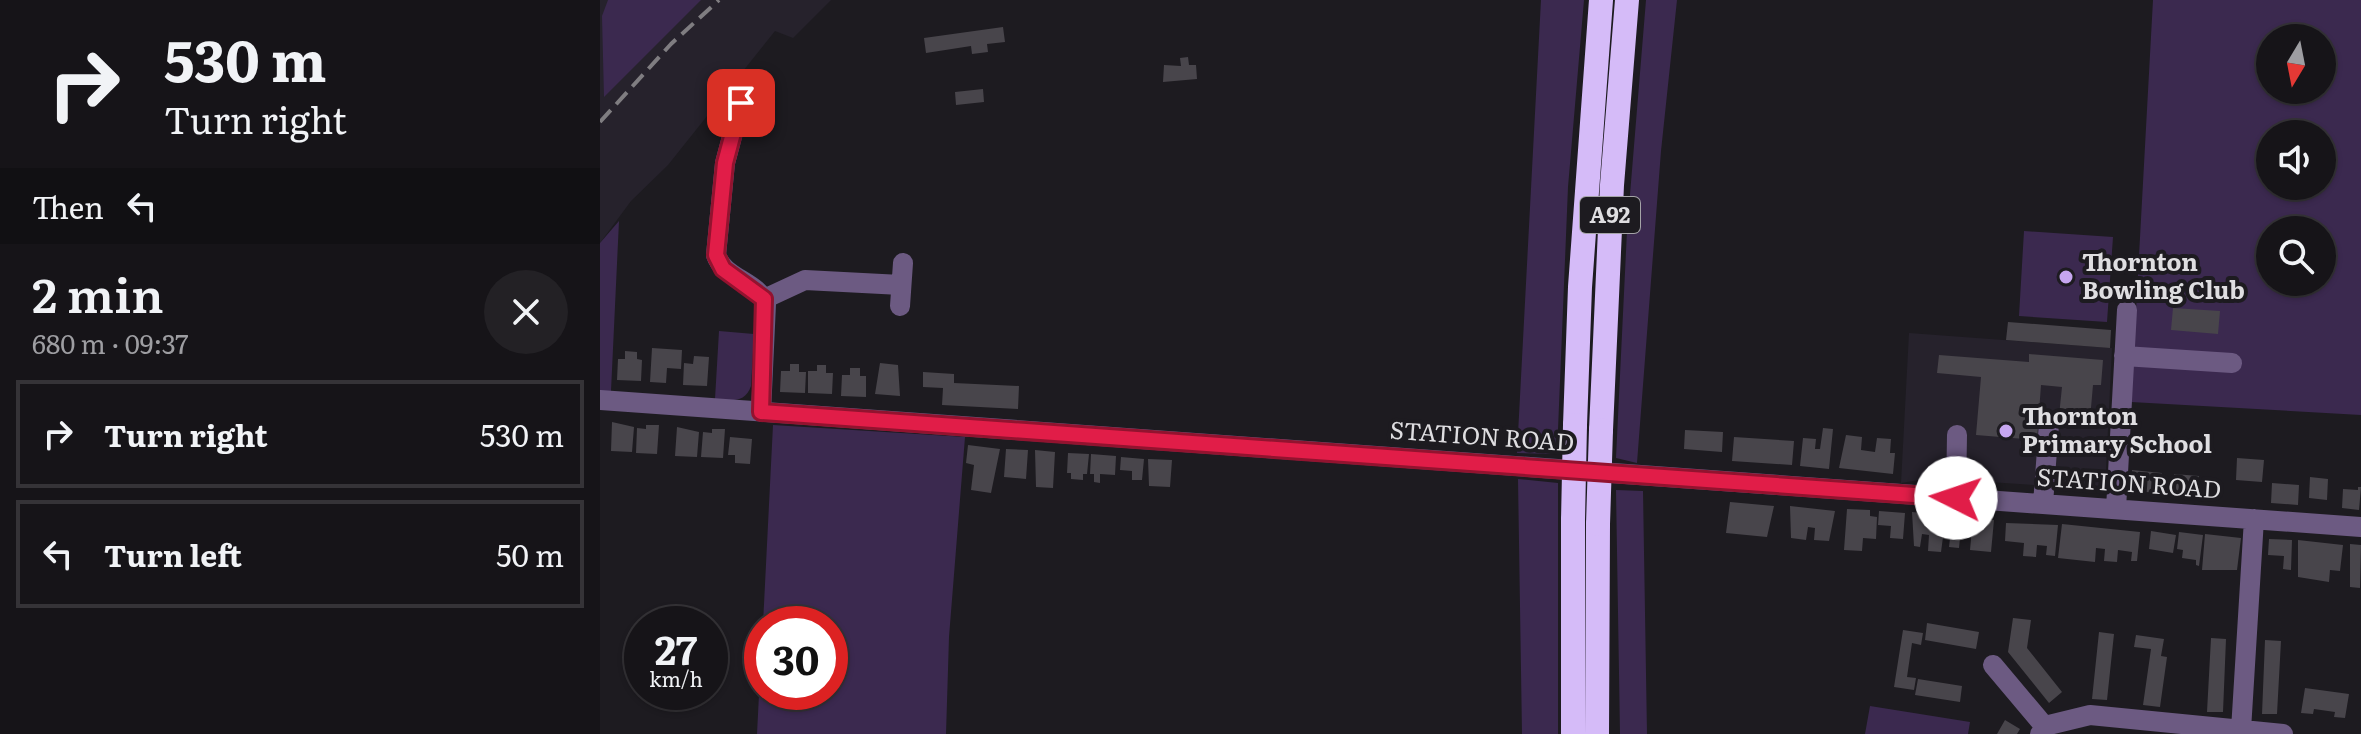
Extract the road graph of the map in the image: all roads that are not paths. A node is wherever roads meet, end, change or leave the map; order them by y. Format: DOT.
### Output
graph roads {
  1 [pos="1601,0"];
  2 [pos="1627,0"];
  3 [pos="741,103"];
  4 [pos="903,263"];
  5 [pos="901,285"];
  6 [pos="764,299"];
  7 [pos="900,306"];
  8 [pos="2127,310"];
  9 [pos="2124,356"];
  10 [pos="2232,363"];
  11 [pos="600,400"];
  12 [pos="761,412"];
  13 [pos="2049,423"];
  14 [pos="1957,435"];
  15 [pos="1956,498"];
  16 [pos="2043,504"];
  17 [pos="2116,509"];
  18 [pos="2254,519"];
  19 [pos="2361,527"];
  20 [pos="1993,665"];
  21 [pos="2241,730"];
  22 [pos="2043,731"];
  23 [pos="1573,734"];
  24 [pos="1597,734"];
  25 [pos="2283,734"];
  1 -- 23 [label="highway, A92, bridge"];
  2 -- 24 [label="highway, A92, bridge"];
  3 -- 6 [label="street"];
  4 -- 5 [label="street"];
  5 -- 6 [label="street"];
  5 -- 7 [label="street"];
  6 -- 12 [label="street"];
  8 -- 9 [label="street"];
  9 -- 10 [label="street"];
  9 -- 17 [label="street"];
  11 -- 12 [label="street, STATION ROAD"];
  12 -- 15 [label="street, STATION ROAD"];
  13 -- 16 [label="street"];
  14 -- 15 [label="street"];
  15 -- 16 [label="street, STATION ROAD"];
  16 -- 17 [label="street, STATION ROAD"];
  17 -- 18 [label="street, STATION ROAD"];
  18 -- 19 [label="street, STATION ROAD"];
  18 -- 21 [label="street"];
  20 -- 22 [label="street"];
  21 -- 22 [label="street"];
  21 -- 25 [label="street"];
}
